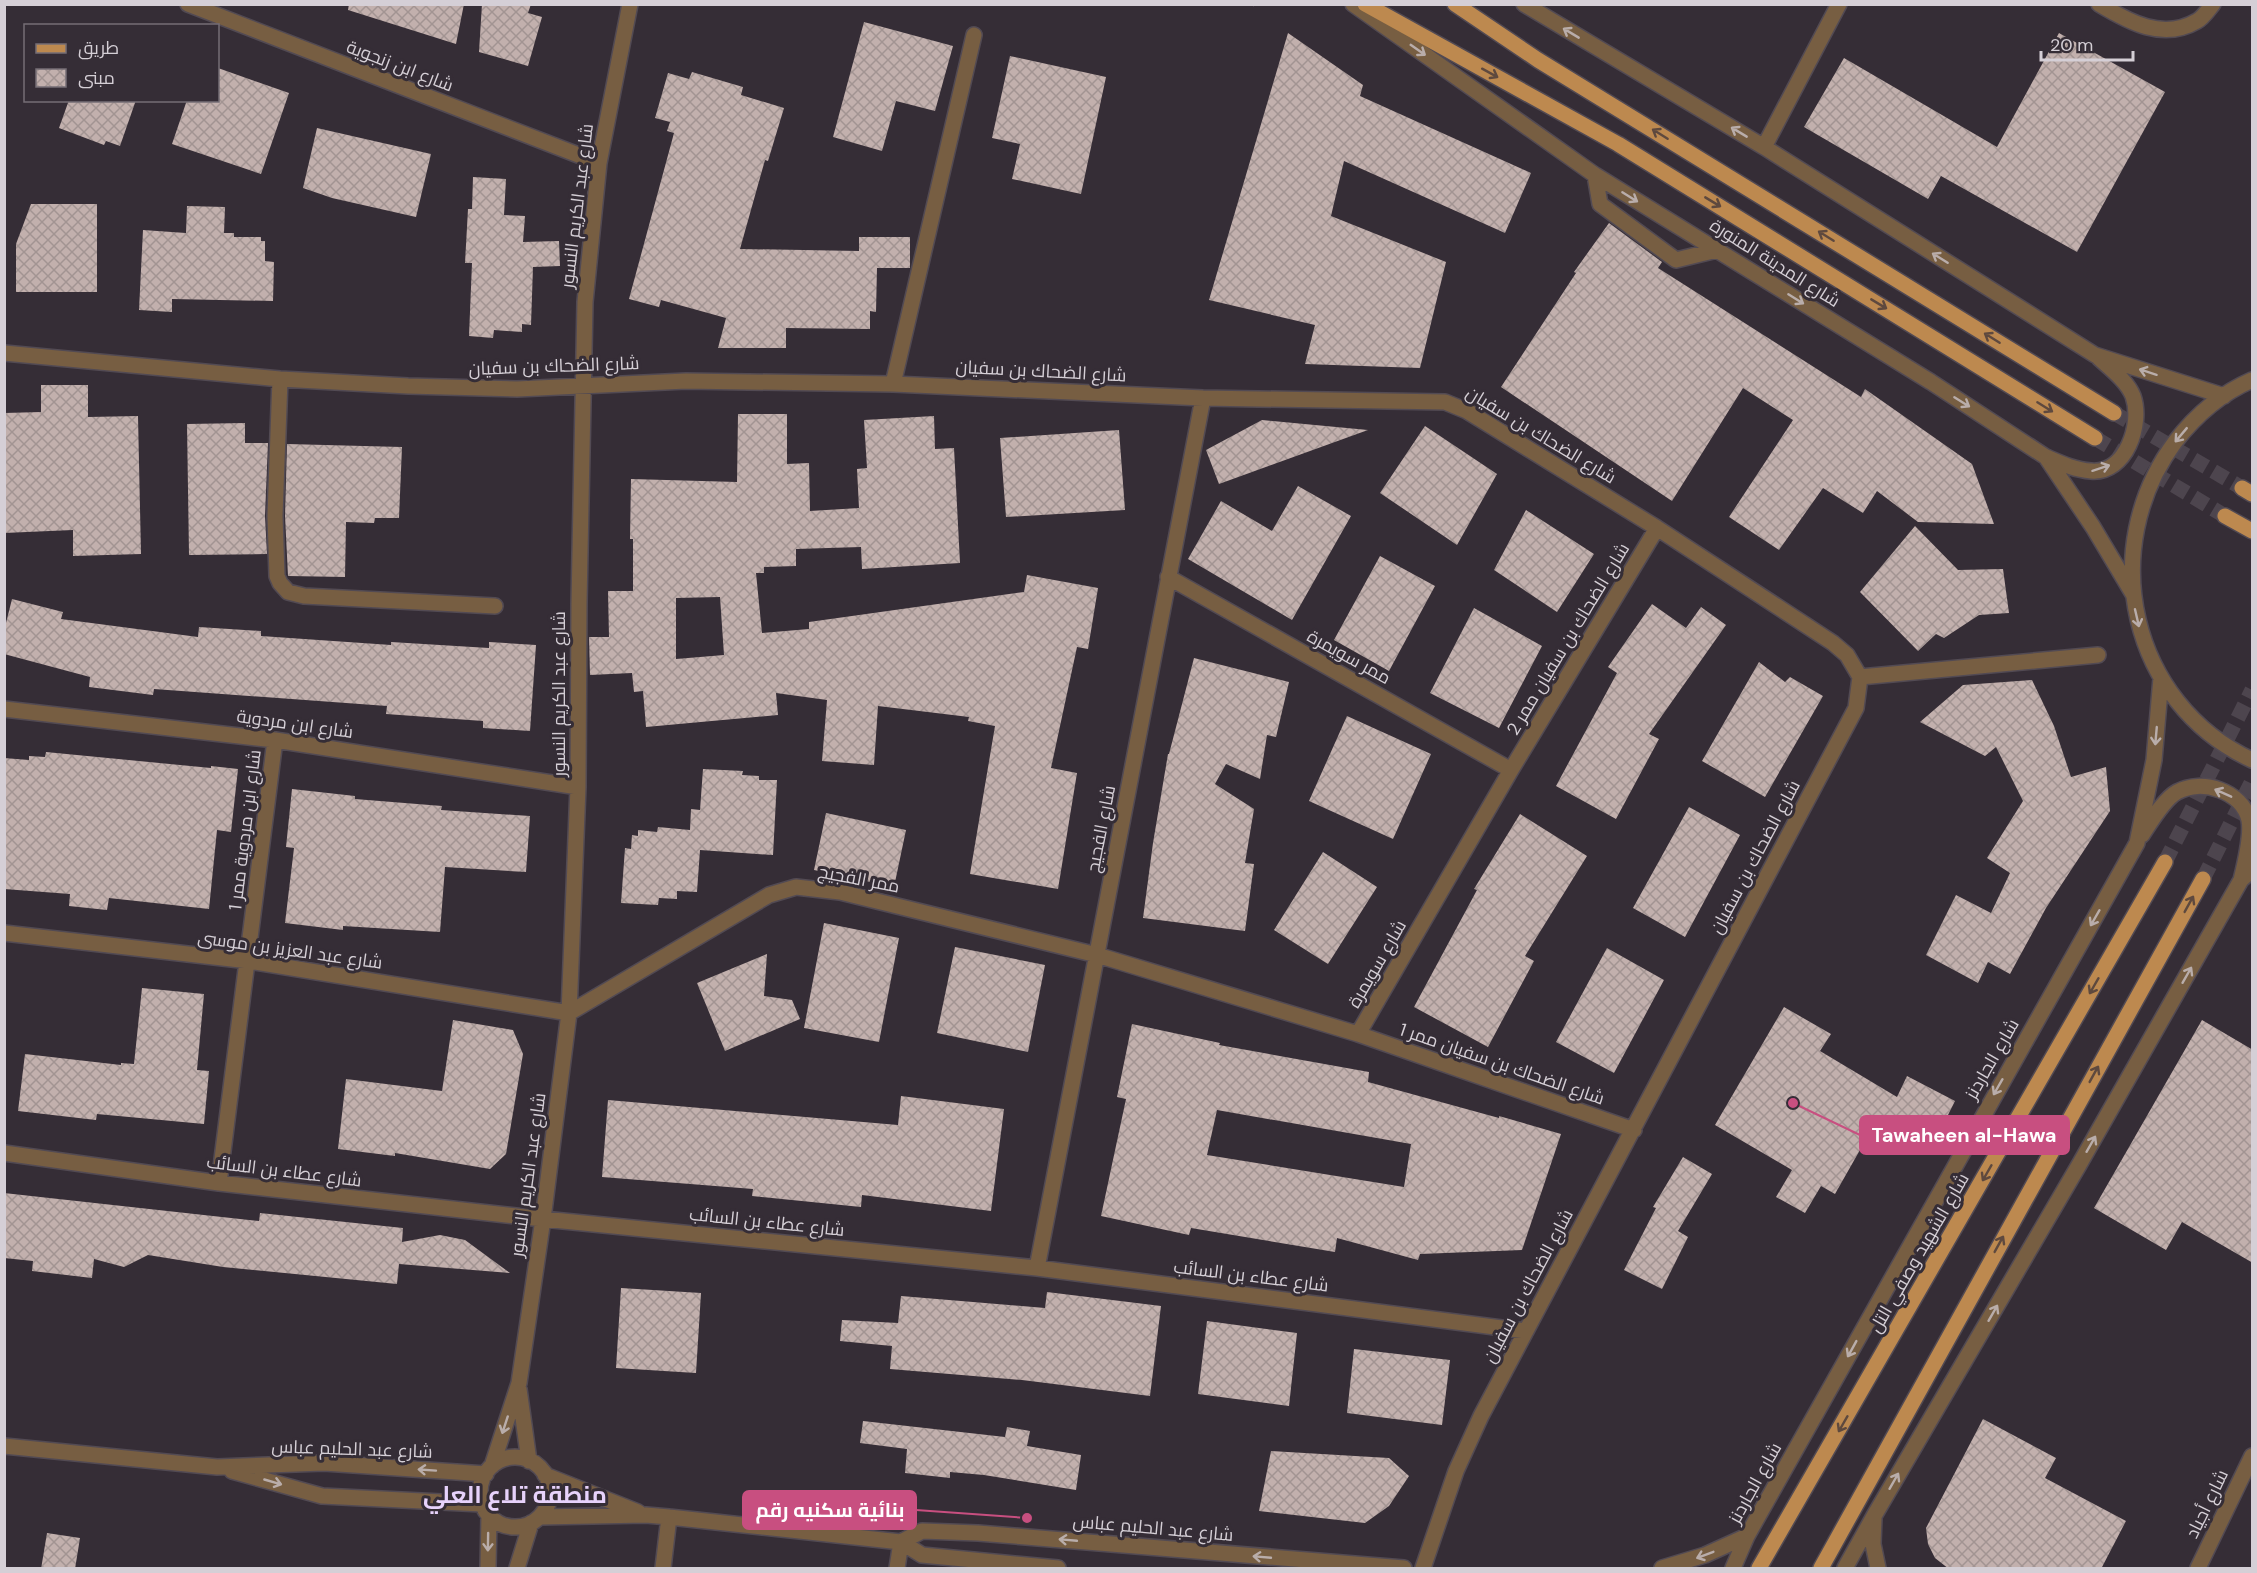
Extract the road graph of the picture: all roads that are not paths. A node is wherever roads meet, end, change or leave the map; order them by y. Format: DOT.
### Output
graph roads {
  1 [pos="188,4"];
  2 [pos="630,4"];
  3 [pos="1353,4"];
  4 [pos="1365,4"];
  5 [pos="1455,4"];
  6 [pos="1524,4"];
  7 [pos="1839,4"];
  8 [pos="2099,4"];
  9 [pos="2213,4"];
  10 [pos="974,35"];
  11 [pos="1764,147"];
  12 [pos="599,163"];
  13 [pos="1595,175"];
  14 [pos="1717,250"];
  15 [pos="4,353"];
  16 [pos="2095,355"];
  17 [pos="280,379"];
  18 [pos="2253,380"];
  19 [pos="892,384"];
  20 [pos="582,387"];
  21 [pos="2224,396"];
  22 [pos="1203,398"];
  23 [pos="2114,413"];
  24 [pos="2095,438"];
  25 [pos="2046,457"];
  26 [pos="2225,516"];
  27 [pos="1657,528"];
  28 [pos="2253,531"];
  29 [pos="1168,577"];
  30 [pos="2133,594"];
  31 [pos="495,606"];
  32 [pos="2098,655"];
  33 [pos="1860,677"];
  34 [pos="2161,678"];
  35 [pos="4,709"];
  36 [pos="275,740"];
  37 [pos="2253,760"];
  38 [pos="1511,770"];
  39 [pos="578,786"];
  40 [pos="2137,843"];
  41 [pos="2165,862"];
  42 [pos="2247,875"];
  43 [pos="2203,879"];
  44 [pos="4,933"];
  45 [pos="1097,955"];
  46 [pos="249,961"];
  47 [pos="569,1013"];
  48 [pos="1358,1034"];
  49 [pos="1634,1130"];
  50 [pos="4,1153"];
  51 [pos="219,1183"];
  52 [pos="543,1219"];
  53 [pos="1037,1268"];
  54 [pos="1526,1331"];
  55 [pos="519,1383"];
  56 [pos="4,1446"];
  57 [pos="2253,1456"];
  58 [pos="529,1461"];
  59 [pos="217,1467"];
  60 [pos="489,1470"];
  61 [pos="545,1475"];
  62 [pos="485,1510"];
  63 [pos="646,1515"];
  64 [pos="1874,1516"];
  65 [pos="669,1517"];
  66 [pos="535,1520"];
  67 [pos="1747,1536"];
  68 [pos="901,1542"];
  69 [pos="488,1569"];
  70 [pos="517,1569"];
  71 [pos="663,1569"];
  72 [pos="897,1569"];
  73 [pos="1058,1569"];
  74 [pos="1404,1569"];
  75 [pos="1423,1569"];
  76 [pos="1662,1569"];
  77 [pos="1733,1569"];
  78 [pos="1759,1569"];
  79 [pos="1821,1569"];
  80 [pos="1845,1569"];
  81 [pos="1878,1569"];
  82 [pos="2198,1569"];
  1 -- 12 [label="street, شارع ابن زنجوية"];
  2 -- 12 [label="street, شارع عبد الكريم النسور"];
  3 -- 13 [label="street, شارع المدينة المنورة, one-way"];
  4 -- 24 [label="main road, شارع المدينة المنورة, one-way"];
  23 -- 5 [label="main road, one-way"];
  11 -- 6 [label="street, one-way"];
  7 -- 11 [label="street"];
  8 -- 9 [label="street"];
  10 -- 19 [label="street"];
  16 -- 11 [label="street, one-way"];
  12 -- 20 [label="street, شارع عبد الكريم النسور"];
  13 -- 14 [label="street, شارع المدينة المنورة, one-way"];
  13 -- 14 [label="street"];
  14 -- 25 [label="street, شارع المدينة المنورة, one-way"];
  15 -- 17 [label="street, شارع الضحاك بن سفيان"];
  21 -- 16 [label="street, one-way"];
  25 -- 16 [label="street, one-way"];
  17 -- 20 [label="street, شارع الضحاك بن سفيان"];
  17 -- 31 [label="street"];
  18 -- 21 [label="street"];
  19 -- 20 [label="street, شارع الضحاك بن سفيان"];
  19 -- 22 [label="street, شارع الضحاك بن سفيان"];
  20 -- 39 [label="street, شارع عبد الكريم النسور"];
  21 -- 30 [label="street, one-way"];
  22 -- 27 [label="street, شارع الضحاك بن سفيان"];
  22 -- 29 [label="street, شارع الفجيج"];
  25 -- 30 [label="street, شارع المدينة المنورة"];
  26 -- 28 [label="main road"];
  27 -- 33 [label="street, شارع الضحاك بن سفيان"];
  27 -- 38 [label="street, شارع الضحاك بن سفيان ممر 2"];
  29 -- 38 [label="street, ممر سويمرة"];
  29 -- 45 [label="street, شارع الفجيج"];
  30 -- 34 [label="street, one-way"];
  32 -- 33 [label="street"];
  33 -- 49 [label="street, شارع الضحاك بن سفيان"];
  34 -- 37 [label="street"];
  34 -- 40 [label="street, شارع الجاردنز, one-way"];
  35 -- 36 [label="street, شارع ابن مردوية"];
  36 -- 39 [label="street, شارع ابن مردوية"];
  36 -- 46 [label="street, شارع ابن مردوية ممر 1"];
  38 -- 48 [label="street, شارع سويمرة"];
  39 -- 47 [label="street, شارع عبد الكريم النسور"];
  42 -- 40 [label="street, one-way"];
  40 -- 67 [label="street, شارع الجاردنز, one-way"];
  41 -- 78 [label="main road, شارع الشهيد وصفي التل, one-way"];
  64 -- 42 [label="street, one-way"];
  79 -- 43 [label="main road, one-way"];
  44 -- 46 [label="street, شارع عبد العزيز بن موسى"];
  45 -- 47 [label="street, ممر الفجيج"];
  45 -- 48 [label="street, شارع سويمرة"];
  45 -- 53 [label="street, شارع الفجيج"];
  46 -- 47 [label="street, شارع عبد العزيز بن موسى"];
  46 -- 51 [label="street, شارع ابن مردوية ممر 1"];
  47 -- 52 [label="street, شارع عبد الكريم النسور"];
  48 -- 49 [label="street, شارع الضحاك بن سفيان ممر 1"];
  49 -- 54 [label="street, شارع الضحاك بن سفيان"];
  50 -- 51 [label="street, شارع عطاء بن السائب"];
  51 -- 52 [label="street, شارع عطاء بن السائب"];
  52 -- 53 [label="street, شارع عطاء بن السائب"];
  52 -- 55 [label="street, شارع عبد الكريم النسور"];
  53 -- 54 [label="street, شارع عطاء بن السائب"];
  54 -- 75 [label="street, شارع الضحاك بن سفيان"];
  55 -- 58 [label="street, شارع عبد الكريم النسور"];
  55 -- 60 [label="street, شارع عبد الكريم النسور, one-way"];
  56 -- 59 [label="street, شارع عبد الحليم عباس"];
  57 -- 82 [label="street, شارع أجياد"];
  58 -- 60 [label="street"];
  58 -- 61 [label="street"];
  60 -- 59 [label="street, شارع عبد الحليم عباس, one-way"];
  59 -- 62 [label="street, شارع عبد الحليم عباس, one-way"];
  60 -- 62 [label="street"];
  61 -- 63 [label="street, شارع عبد الحليم عباس"];
  61 -- 66 [label="street"];
  62 -- 66 [label="street"];
  62 -- 69 [label="street, one-way"];
  63 -- 65 [label="street, شارع عبد الحليم عباس"];
  63 -- 66 [label="street, شارع عبد الحليم عباس"];
  64 -- 80 [label="street"];
  64 -- 81 [label="street"];
  65 -- 68 [label="street, شارع عبد الحليم عباس"];
  65 -- 71 [label="street"];
  66 -- 70 [label="street"];
  67 -- 76 [label="street, one-way"];
  67 -- 77 [label="street, شارع الجاردنز"];
  68 -- 72 [label="street"];
  68 -- 73 [label="street, شارع عبد الحليم عباس"];
  74 -- 68 [label="street, شارع عبد الحليم عباس, one-way"];
}
